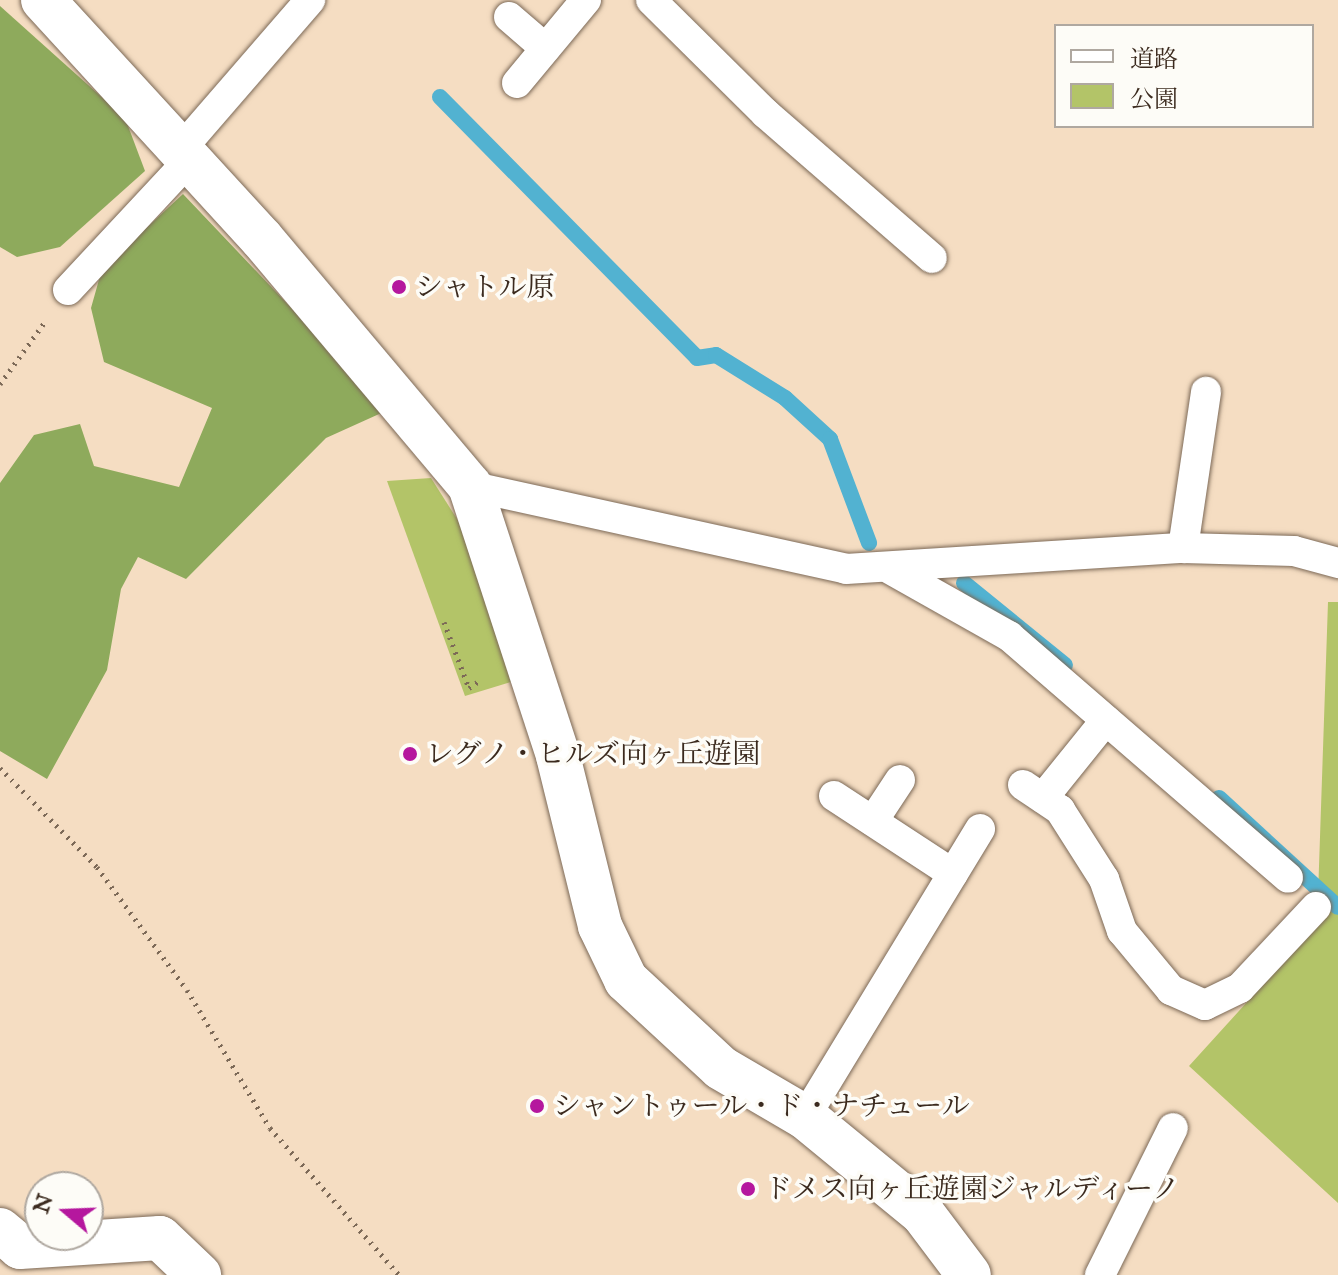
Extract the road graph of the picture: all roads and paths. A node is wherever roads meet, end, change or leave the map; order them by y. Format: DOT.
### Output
graph roads {
  1 [pos="43,0"];
  2 [pos="310,0"];
  3 [pos="586,0"];
  4 [pos="651,0"];
  5 [pos="509,17"];
  6 [pos="545,48"];
  7 [pos="517,83"];
  8 [pos="186,154"];
  9 [pos="932,258"];
  10 [pos="68,290"];
  11 [pos="0,384"];
  12 [pos="1206,392"];
  13 [pos="470,486"];
  14 [pos="1183,548"];
  15 [pos="1338,563"];
  16 [pos="887,568"];
  17 [pos="1106,720"];
  18 [pos="0,768"];
  19 [pos="900,780"];
  20 [pos="834,796"];
  21 [pos="873,821"];
  22 [pos="980,829"];
  23 [pos="953,874"];
  24 [pos="1288,878"];
  25 [pos="1316,907"];
  26 [pos="805,1117"];
  27 [pos="1173,1128"];
  28 [pos="0,1230"];
  29 [pos="199,1275"];
  30 [pos="399,1275"];
  31 [pos="969,1275"];
  32 [pos="1100,1275"];
  1 -- 8 [label="street"];
  2 -- 8 [label="lane"];
  3 -- 6 [label="lane"];
  4 -- 9 [label="lane"];
  5 -- 6 [label="lane"];
  6 -- 7 [label="lane"];
  8 -- 10 [label="lane"];
  8 -- 13 [label="street"];
  10 -- 11 [label="path"];
  12 -- 14 [label="lane"];
  13 -- 16 [label="lane"];
  13 -- 26 [label="street"];
  14 -- 15 [label="lane"];
  14 -- 16 [label="lane"];
  16 -- 17 [label="lane"];
  17 -- 24 [label="lane"];
  17 -- 25 [label="lane"];
  18 -- 30 [label="path"];
  19 -- 21 [label="lane"];
  20 -- 21 [label="lane"];
  21 -- 23 [label="lane"];
  22 -- 23 [label="lane"];
  23 -- 26 [label="lane"];
  26 -- 31 [label="street"];
  27 -- 32 [label="lane"];
  28 -- 29 [label="street"];
}
